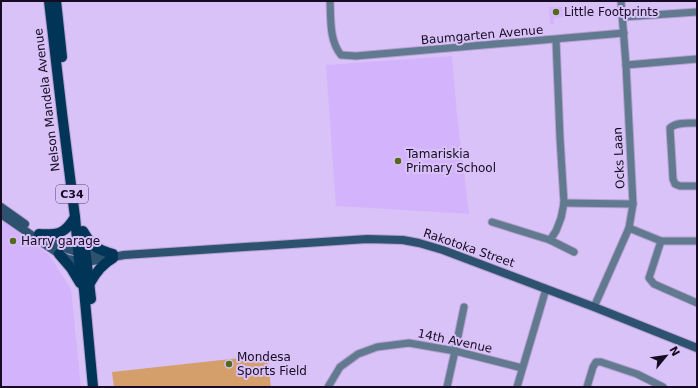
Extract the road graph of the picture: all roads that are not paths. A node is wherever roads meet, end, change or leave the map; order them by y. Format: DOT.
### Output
graph roads {
  1 [pos="49,1"];
  2 [pos="56,1"];
  3 [pos="330,1"];
  4 [pos="621,1"];
  5 [pos="697,12"];
  6 [pos="623,17"];
  7 [pos="624,33"];
  8 [pos="556,40"];
  9 [pos="697,59"];
  10 [pos="626,65"];
  11 [pos="697,122"];
  12 [pos="697,186"];
  13 [pos="564,203"];
  14 [pos="633,204"];
  15 [pos="1,207"];
  16 [pos="1,214"];
  17 [pos="75,217"];
  18 [pos="492,222"];
  19 [pos="629,228"];
  20 [pos="83,231"];
  21 [pos="39,234"];
  22 [pos="550,240"];
  23 [pos="661,241"];
  24 [pos="697,242"];
  25 [pos="574,252"];
  26 [pos="59,254"];
  27 [pos="113,256"];
  28 [pos="83,257"];
  29 [pos="87,287"];
  30 [pos="546,289"];
  31 [pos="697,303"];
  32 [pos="464,307"];
  33 [pos="594,307"];
  34 [pos="697,348"];
  35 [pos="455,351"];
  36 [pos="522,368"];
  37 [pos="93,387"];
  38 [pos="100,387"];
  39 [pos="328,387"];
  40 [pos="447,387"];
  41 [pos="517,387"];
  42 [pos="587,387"];
  43 [pos="663,387"];
  1 -- 17 [label="main road, Nelson Mandela Avenue / C34"];
  2 -- 20 [label="main road, Nelson Mandela Avenue / C34"];
  3 -- 8 [label="street, Baumgarten Avenue"];
  4 -- 6 [label="street, Ocks Laan"];
  5 -- 6 [label="street"];
  6 -- 7 [label="street, Ocks Laan"];
  7 -- 8 [label="street, Baumgarten Avenue"];
  7 -- 10 [label="street, Ocks Laan"];
  8 -- 13 [label="street"];
  9 -- 10 [label="street"];
  10 -- 14 [label="street, Ocks Laan"];
  11 -- 12 [label="street"];
  13 -- 14 [label="street"];
  13 -- 22 [label="street"];
  14 -- 19 [label="street, Ocks Laan"];
  15 -- 21 [label="street, Rakotoka Street"];
  16 -- 26 [label="street, Rakotoka Street"];
  17 -- 21 [label="main road"];
  17 -- 28 [label="main road, Nelson Mandela Avenue / C34"];
  18 -- 22 [label="street"];
  19 -- 23 [label="street"];
  19 -- 33 [label="street, Ocks Laan"];
  20 -- 27 [label="main road"];
  20 -- 28 [label="main road, Nelson Mandela Avenue / C34"];
  21 -- 28 [label="street, Rakotoka Street"];
  22 -- 25 [label="street"];
  23 -- 24 [label="street"];
  23 -- 31 [label="street"];
  26 -- 28 [label="street, Rakotoka Street"];
  26 -- 29 [label="main road"];
  27 -- 28 [label="street, Rakotoka Street"];
  27 -- 29 [label="main road"];
  27 -- 30 [label="street, Rakotoka Street"];
  28 -- 29 [label="main road, Nelson Mandela Avenue / C34"];
  29 -- 37 [label="main road, Nelson Mandela Avenue / C34"];
  29 -- 38 [label="main road, Nelson Mandela Avenue / C34"];
  30 -- 33 [label="street, Rakotoka Street"];
  30 -- 36 [label="street"];
  32 -- 35 [label="street"];
  33 -- 34 [label="street, Rakotoka Street"];
  35 -- 36 [label="street, 14th Avenue"];
  35 -- 39 [label="street, 14th Avenue"];
  35 -- 40 [label="street"];
  36 -- 41 [label="street"];
  42 -- 43 [label="street"];
}
